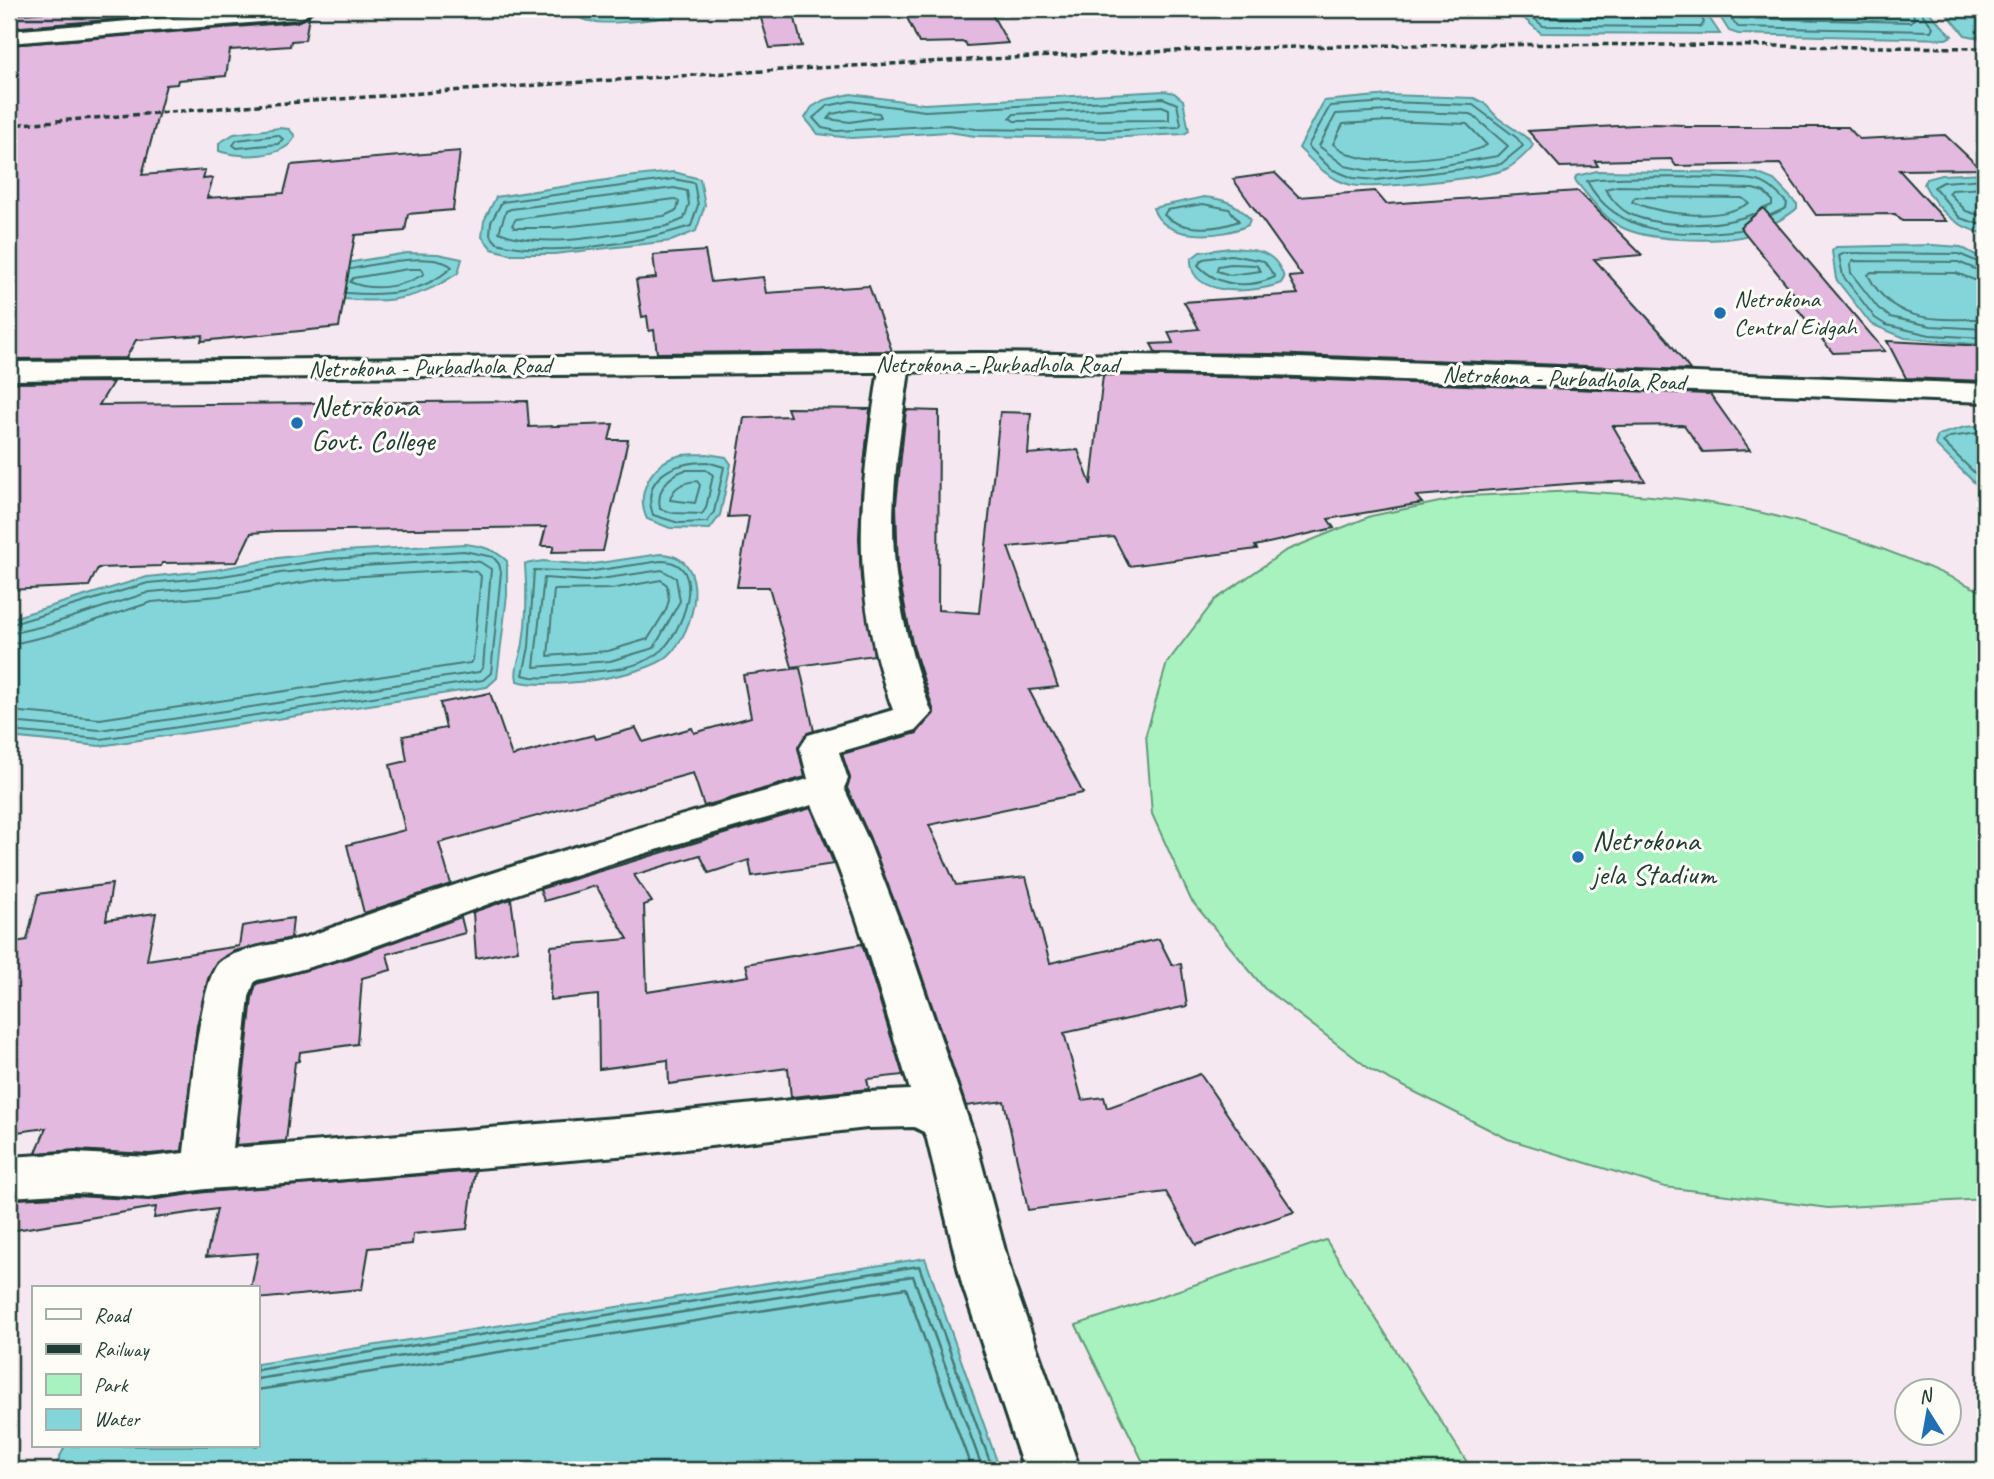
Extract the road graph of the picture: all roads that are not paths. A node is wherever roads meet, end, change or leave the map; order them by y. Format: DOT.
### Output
graph roads {
  1 [pos="303,9"];
  2 [pos="9,37"];
  3 [pos="895,363"];
  4 [pos="9,371"];
  5 [pos="1985,393"];
  6 [pos="824,788"];
  7 [pos="943,1120"];
  8 [pos="206,1169"];
  9 [pos="9,1177"];
  10 [pos="1052,1470"];
  1 -- 2 [label="street"];
  3 -- 4 [label="street, Netrokona - Purbadhola Road"];
  3 -- 5 [label="street, Netrokona - Purbadhola Road"];
  3 -- 6 [label="street"];
  6 -- 7 [label="street"];
  6 -- 8 [label="street"];
  7 -- 8 [label="street"];
  7 -- 10 [label="street"];
  8 -- 9 [label="street"];
}
